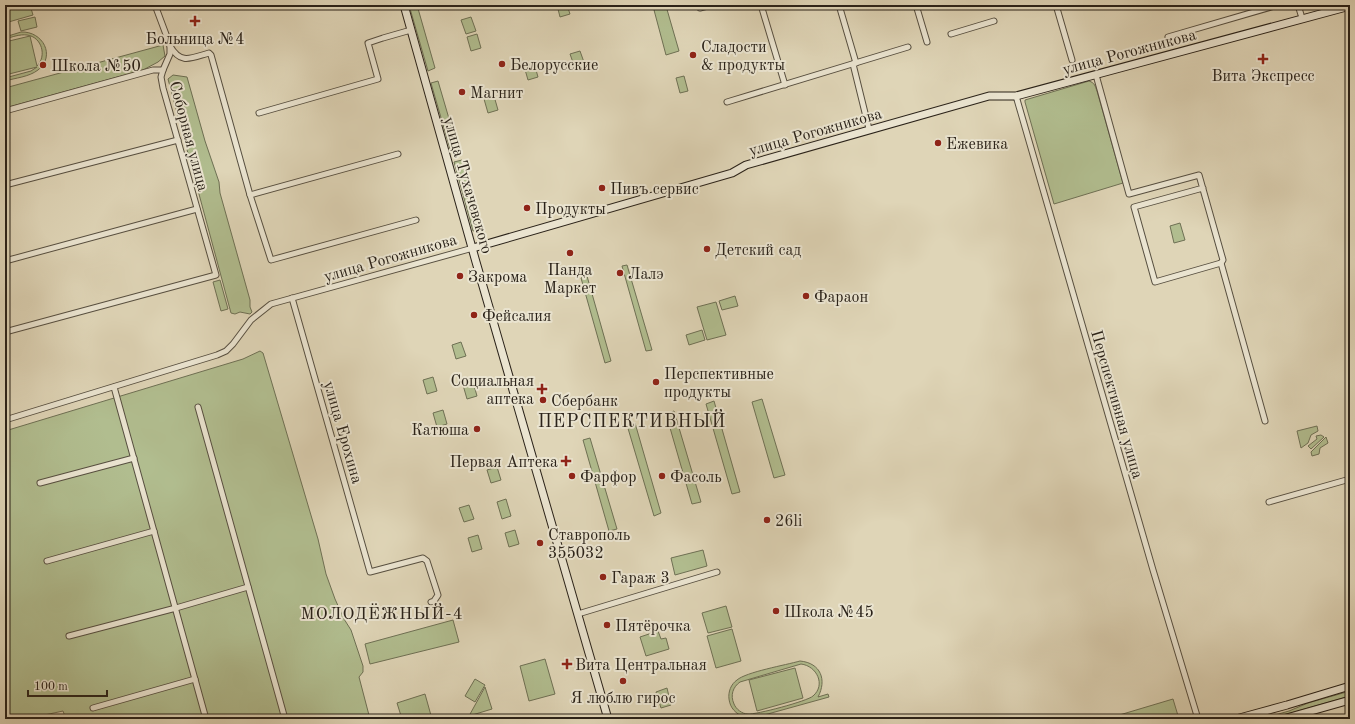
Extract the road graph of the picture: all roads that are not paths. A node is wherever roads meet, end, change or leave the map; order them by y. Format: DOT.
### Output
graph roads {
  1 [pos="155,5"];
  2 [pos="404,5"];
  3 [pos="711,5"];
  4 [pos="761,5"];
  5 [pos="839,5"];
  6 [pos="916,5"];
  7 [pos="1056,5"];
  8 [pos="1278,5"];
  9 [pos="1298,5"];
  10 [pos="1350,6"];
  11 [pos="700,8"];
  12 [pos="1302,18"];
  13 [pos="994,22"];
  14 [pos="412,30"];
  15 [pos="951,34"];
  16 [pos="1168,37"];
  17 [pos="927,42"];
  18 [pos="170,46"];
  19 [pos="908,47"];
  20 [pos="1072,60"];
  21 [pos="855,64"];
  22 [pos="162,70"];
  23 [pos="1096,75"];
  24 [pos="785,85"];
  25 [pos="1016,96"];
  26 [pos="727,102"];
  27 [pos="5,111"];
  28 [pos="259,114"];
  29 [pos="869,129"];
  30 [pos="178,140"];
  31 [pos="398,154"];
  32 [pos="5,185"];
  33 [pos="1203,188"];
  34 [pos="250,195"];
  35 [pos="197,209"];
  36 [pos="416,220"];
  37 [pos="473,248"];
  38 [pos="5,261"];
  39 [pos="1221,264"];
  40 [pos="292,298"];
  41 [pos="5,332"];
  42 [pos="114,387"];
  43 [pos="198,407"];
  44 [pos="5,420"];
  45 [pos="1265,421"];
  46 [pos="134,458"];
  47 [pos="1350,479"];
  48 [pos="40,483"];
  49 [pos="1269,502"];
  50 [pos="154,531"];
  51 [pos="48,561"];
  52 [pos="717,572"];
  53 [pos="248,586"];
  54 [pos="431,602"];
  55 [pos="176,608"];
  56 [pos="578,614"];
  57 [pos="69,636"];
  58 [pos="195,679"];
  59 [pos="1350,686"];
  60 [pos="1350,700"];
  61 [pos="93,708"];
  62 [pos="206,719"];
  63 [pos="285,719"];
  64 [pos="608,719"];
  65 [pos="1198,719"];
  66 [pos="1236,719"];
  67 [pos="1283,719"];
  1 -- 18 [label="street"];
  2 -- 14 [label="main road, улица Тухачевского"];
  3 -- 11 [label="street"];
  4 -- 24 [label="street"];
  5 -- 21 [label="street"];
  6 -- 17 [label="street"];
  7 -- 20 [label="street"];
  8 -- 16 [label="street"];
  9 -- 12 [label="street"];
  10 -- 12 [label="main road, улица Рогожникова"];
  12 -- 23 [label="main road, улица Рогожникова"];
  13 -- 15 [label="street"];
  14 -- 28 [label="street"];
  14 -- 37 [label="main road, улица Тухачевского"];
  18 -- 22 [label="street, Соборная улица"];
  18 -- 34 [label="street"];
  19 -- 21 [label="street"];
  21 -- 24 [label="street"];
  21 -- 29 [label="street"];
  22 -- 27 [label="street"];
  22 -- 30 [label="street, Соборная улица"];
  23 -- 25 [label="main road, улица Рогожникова"];
  23 -- 33 [label="street"];
  24 -- 26 [label="street"];
  25 -- 29 [label="main road, улица Рогожникова"];
  25 -- 65 [label="street, Перспективная улица"];
  29 -- 37 [label="main road, улица Рогожникова"];
  30 -- 32 [label="street"];
  30 -- 35 [label="street, Соборная улица"];
  31 -- 34 [label="street"];
  33 -- 39 [label="street"];
  33 -- 39 [label="street"];
  34 -- 36 [label="street"];
  35 -- 38 [label="street"];
  35 -- 41 [label="street, Соборная улица"];
  37 -- 40 [label="street, улица Рогожникова"];
  37 -- 56 [label="main road, улица Тухачевского"];
  39 -- 45 [label="street"];
  40 -- 42 [label="street, улица Рогожникова"];
  40 -- 54 [label="street, улица Ерохина"];
  42 -- 44 [label="street, улица Рогожникова"];
  42 -- 46 [label="street"];
  43 -- 53 [label="street"];
  46 -- 48 [label="street"];
  46 -- 50 [label="street"];
  47 -- 49 [label="street"];
  50 -- 51 [label="street"];
  50 -- 55 [label="street"];
  52 -- 56 [label="street"];
  53 -- 55 [label="street"];
  53 -- 63 [label="street"];
  55 -- 57 [label="street"];
  55 -- 58 [label="street"];
  56 -- 64 [label="main road, улица Тухачевского"];
  58 -- 61 [label="street"];
  58 -- 62 [label="street"];
  59 -- 66 [label="main road"];
  60 -- 67 [label="main road"];
}
